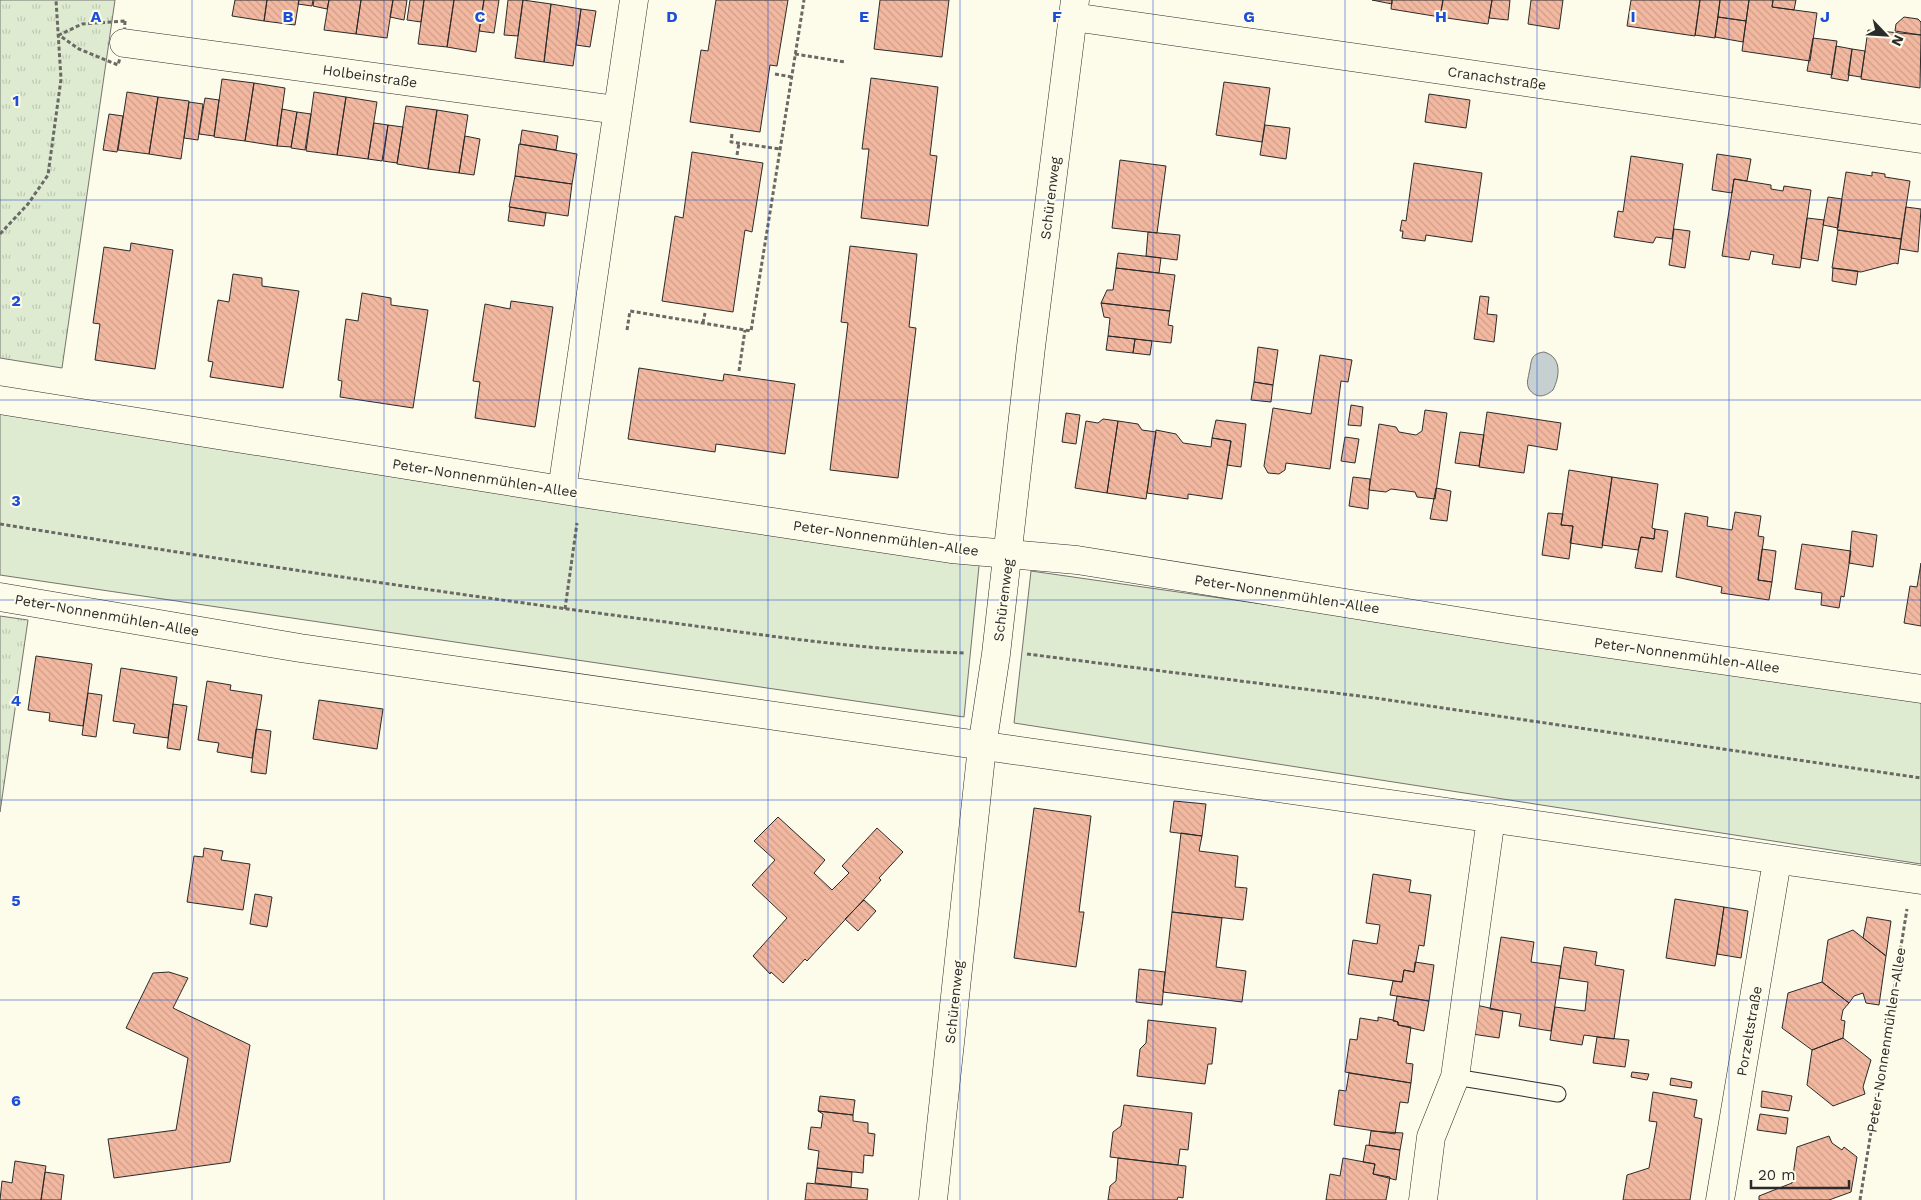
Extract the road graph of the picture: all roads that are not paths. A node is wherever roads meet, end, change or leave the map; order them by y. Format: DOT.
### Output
graph roads {
  1 [pos="634,0"];
  2 [pos="1074,9"];
  3 [pos="123,43"];
  4 [pos="617,110"];
  5 [pos="1921,139"];
  6 [pos="0,400"];
  7 [pos="572,492"];
  8 [pos="1008,554"];
  9 [pos="0,597"];
  10 [pos="1921,689"];
  11 [pos="982,747"];
  12 [pos="1491,818"];
  13 [pos="1777,861"];
  14 [pos="1917,880"];
  15 [pos="1455,1076"];
  16 [pos="1558,1094"];
  17 [pos="933,1200"];
  18 [pos="1423,1200"];
  19 [pos="1720,1200"];
  1 -- 4 [label="street"];
  2 -- 5 [label="street, Cranachstraße"];
  2 -- 8 [label="street, Schürenweg"];
  3 -- 4 [label="street, Holbeinstraße"];
  4 -- 7 [label="street"];
  6 -- 7 [label="street, Peter-Nonnenmühlen-Allee"];
  7 -- 8 [label="street, Peter-Nonnenmühlen-Allee"];
  8 -- 10 [label="street, Peter-Nonnenmühlen-Allee"];
  8 -- 11 [label="street, Schürenweg"];
  9 -- 11 [label="street, Peter-Nonnenmühlen-Allee"];
  11 -- 12 [label="street, Peter-Nonnenmühlen-Allee"];
  11 -- 17 [label="street, Schürenweg"];
  12 -- 13 [label="street, Peter-Nonnenmühlen-Allee"];
  12 -- 15 [label="street"];
  13 -- 14 [label="street, Peter-Nonnenmühlen-Allee"];
  13 -- 19 [label="street, Porzeltstraße"];
  15 -- 16 [label="lane"];
  15 -- 18 [label="street"];
}
